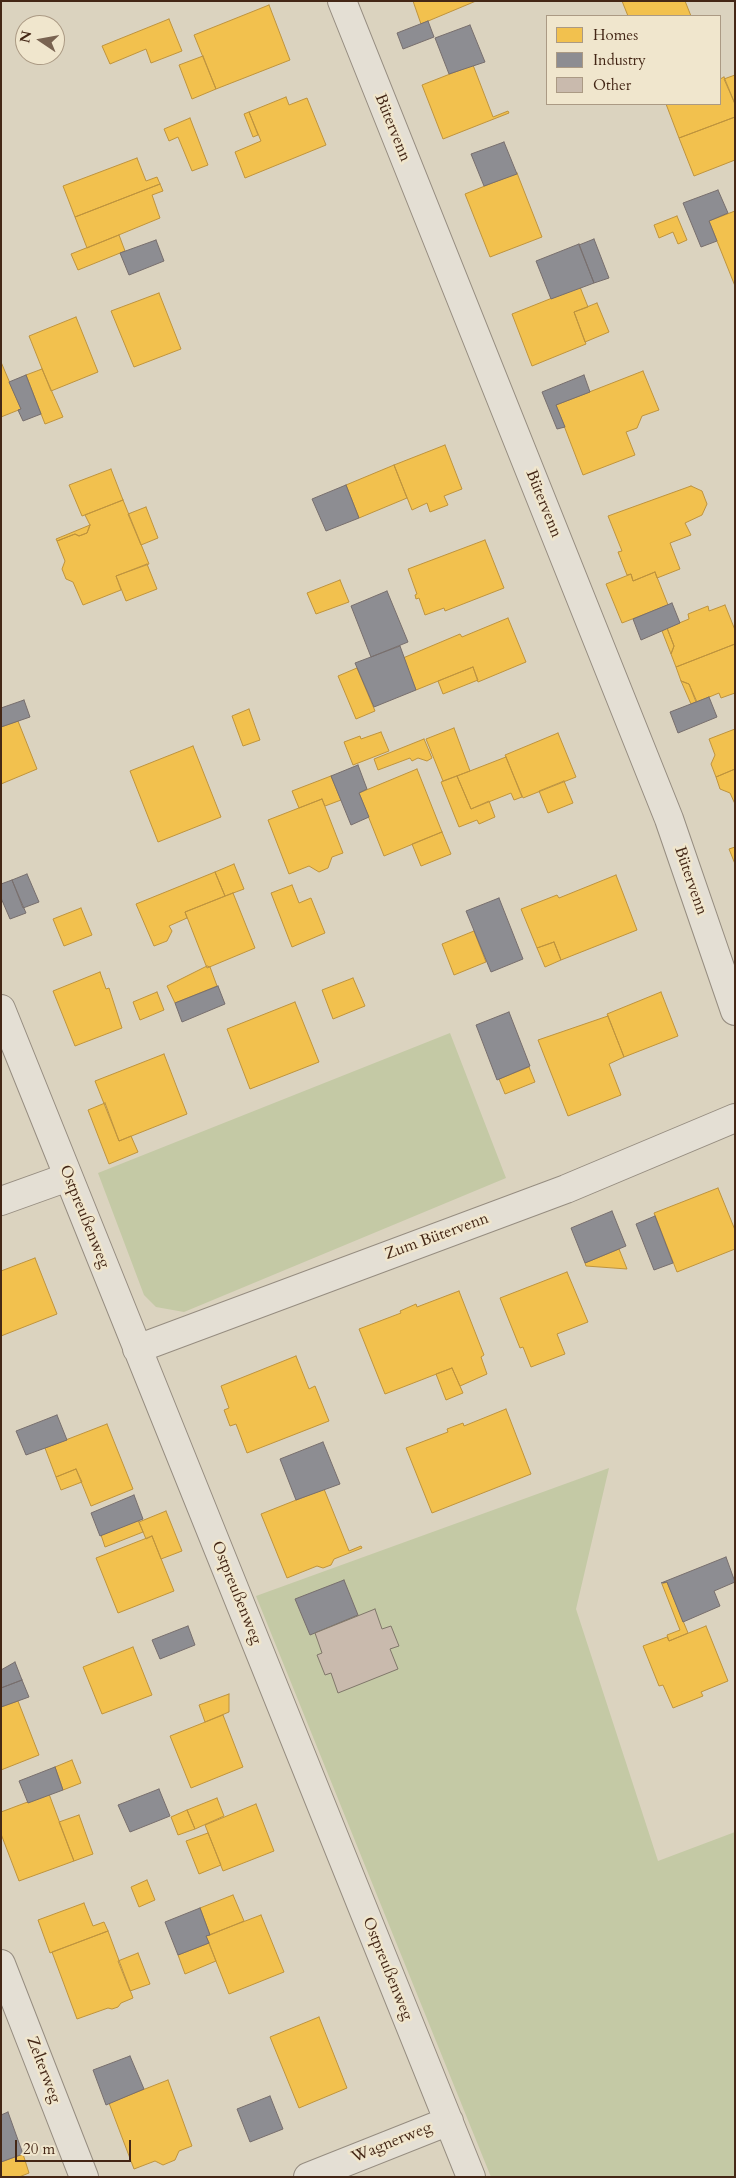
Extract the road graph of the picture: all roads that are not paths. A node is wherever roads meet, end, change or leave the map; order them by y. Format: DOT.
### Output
graph roads {
  1 [pos="342,1"];
  2 [pos="1,1009"];
  3 [pos="735,1011"];
  4 [pos="735,1118"];
  5 [pos="68,1177"];
  6 [pos="1,1201"];
  7 [pos="138,1349"];
  8 [pos="1,1964"];
  9 [pos="449,2121"];
  10 [pos="84,2177"];
  11 [pos="308,2177"];
  12 [pos="471,2177"];
  1 -- 3 [label="street, Bütervenn"];
  2 -- 5 [label="street, Ostpreußenweg"];
  4 -- 7 [label="street, Zum Bütervenn"];
  5 -- 6 [label="street"];
  5 -- 7 [label="street, Ostpreußenweg"];
  7 -- 9 [label="street, Ostpreußenweg"];
  8 -- 10 [label="street, Zelterweg"];
  9 -- 11 [label="street, Wagnerweg"];
  9 -- 12 [label="street, Ostpreußenweg"];
}
